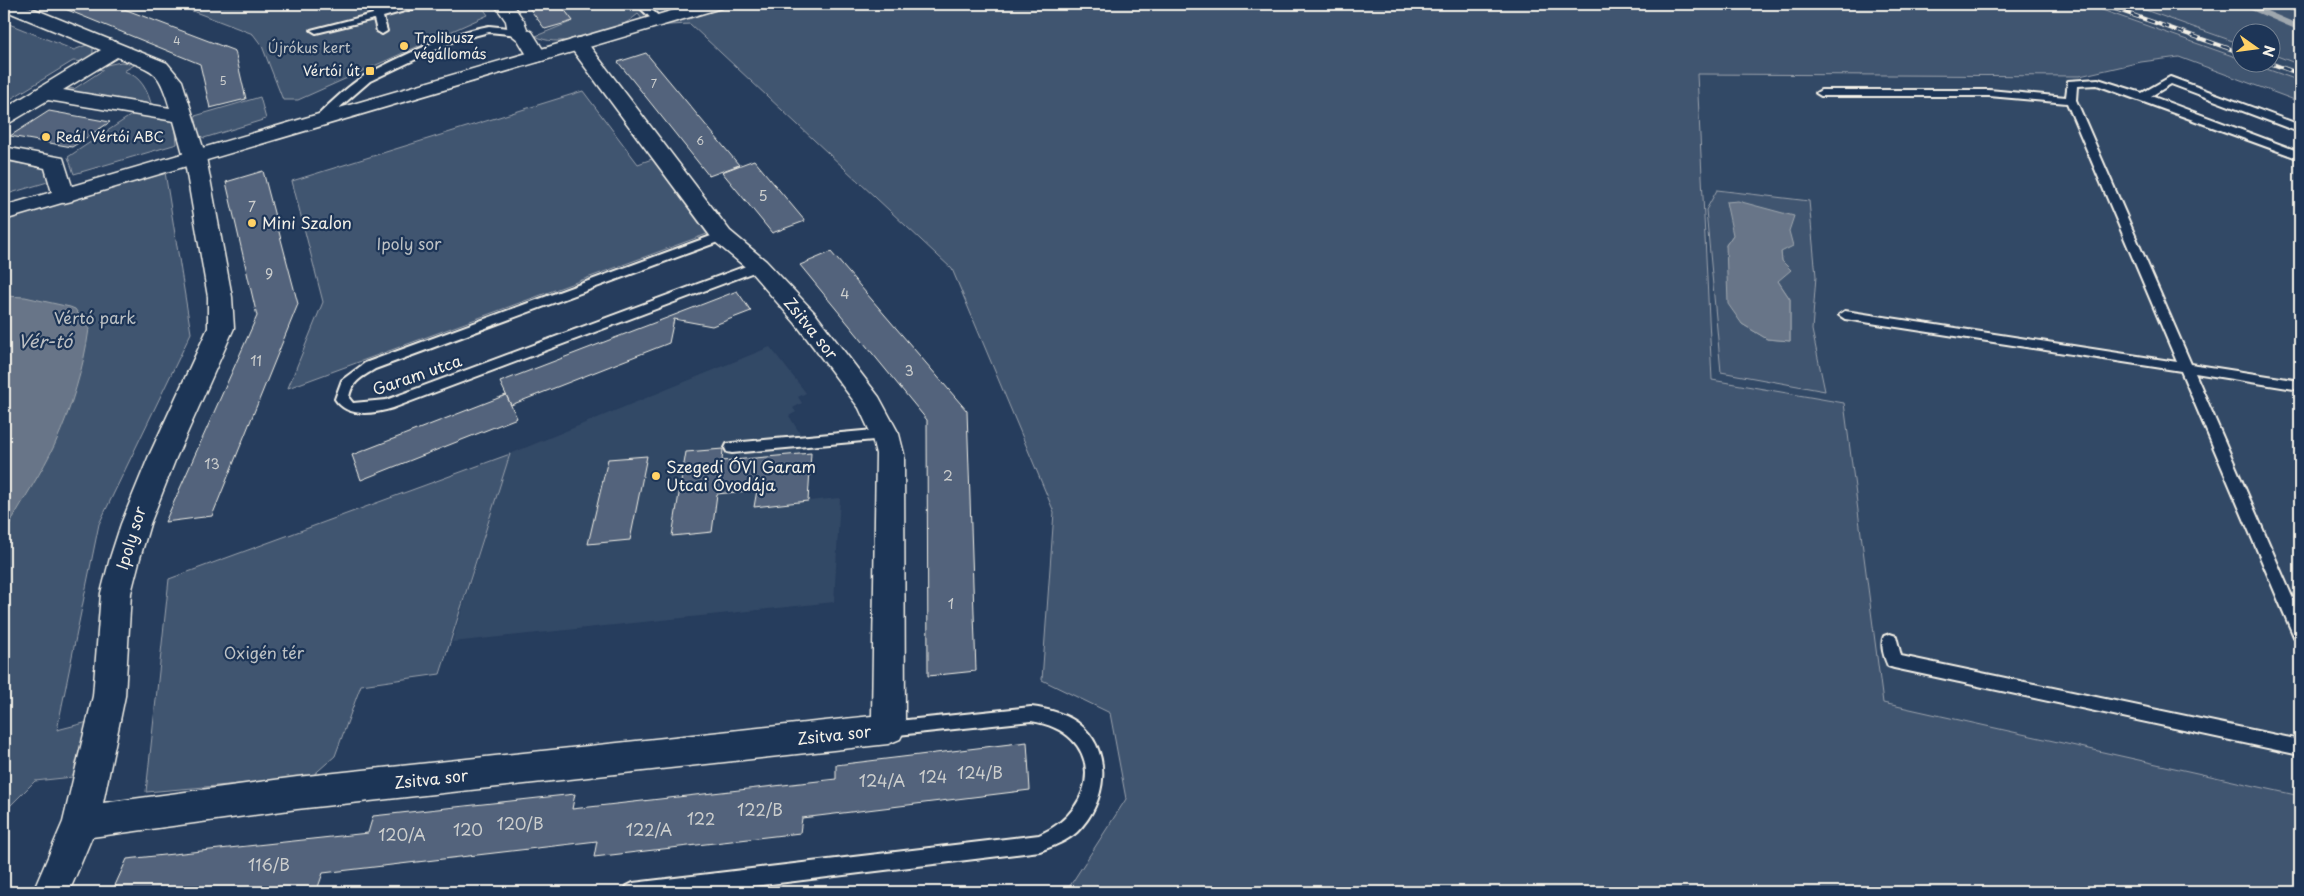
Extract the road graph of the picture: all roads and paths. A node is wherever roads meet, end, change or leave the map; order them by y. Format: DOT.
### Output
graph roads {
  1 [pos="6,4"];
  2 [pos="375,4"];
  3 [pos="425,4"];
  4 [pos="503,4"];
  5 [pos="640,4"];
  6 [pos="714,4"];
  7 [pos="378,15"];
  8 [pos="658,20"];
  9 [pos="316,30"];
  10 [pos="382,31"];
  11 [pos="518,32"];
  12 [pos="578,44"];
  13 [pos="116,49"];
  14 [pos="537,56"];
  15 [pos="43,93"];
  16 [pos="1821,93"];
  17 [pos="2143,97"];
  18 [pos="2071,100"];
  19 [pos="184,117"];
  20 [pos="4,118"];
  21 [pos="320,119"];
  22 [pos="2300,129"];
  23 [pos="4,154"];
  24 [pos="2300,156"];
  25 [pos="195,157"];
  26 [pos="64,196"];
  27 [pos="4,213"];
  28 [pos="722,236"];
  29 [pos="758,266"];
  30 [pos="1845,316"];
  31 [pos="2186,367"];
  32 [pos="2300,385"];
  33 [pos="885,434"];
  34 [pos="732,448"];
  35 [pos="2300,632"];
  36 [pos="1890,641"];
  37 [pos="888,729"];
  38 [pos="2300,748"];
  39 [pos="81,822"];
  40 [pos="51,892"];
  41 [pos="633,892"];
  1 -- 13 [label="street, Ipoly sor"];
  2 -- 7 [label="lane"];
  3 -- 7 [label="lane"];
  4 -- 11 [label="street"];
  5 -- 8 [label="lane"];
  6 -- 8 [label="street"];
  7 -- 9 [label="lane"];
  7 -- 10 [label="lane"];
  8 -- 12 [label="street"];
  11 -- 14 [label="street"];
  11 -- 21 [label="lane"];
  12 -- 14 [label="street"];
  12 -- 28 [label="street, Zsitva sor"];
  13 -- 15 [label="street"];
  13 -- 19 [label="street, Ipoly sor"];
  14 -- 21 [label="street"];
  15 -- 19 [label="street"];
  15 -- 20 [label="street"];
  16 -- 18 [label="lane"];
  17 -- 18 [label="lane"];
  17 -- 22 [label="lane"];
  17 -- 24 [label="lane"];
  18 -- 31 [label="lane"];
  19 -- 25 [label="street, Ipoly sor"];
  21 -- 25 [label="street"];
  23 -- 26 [label="street"];
  25 -- 26 [label="street"];
  25 -- 39 [label="street, Ipoly sor"];
  26 -- 27 [label="street"];
  28 -- 29 [label="street, Zsitva sor"];
  28 -- 29 [label="lane, Garam utca"];
  29 -- 33 [label="street, Zsitva sor"];
  30 -- 31 [label="lane"];
  31 -- 32 [label="lane"];
  31 -- 35 [label="lane"];
  33 -- 34 [label="lane"];
  33 -- 37 [label="street, Zsitva sor"];
  36 -- 38 [label="lane"];
  37 -- 39 [label="street, Zsitva sor"];
  37 -- 41 [label="lane"];
  39 -- 40 [label="street, Ipoly sor"];
}
